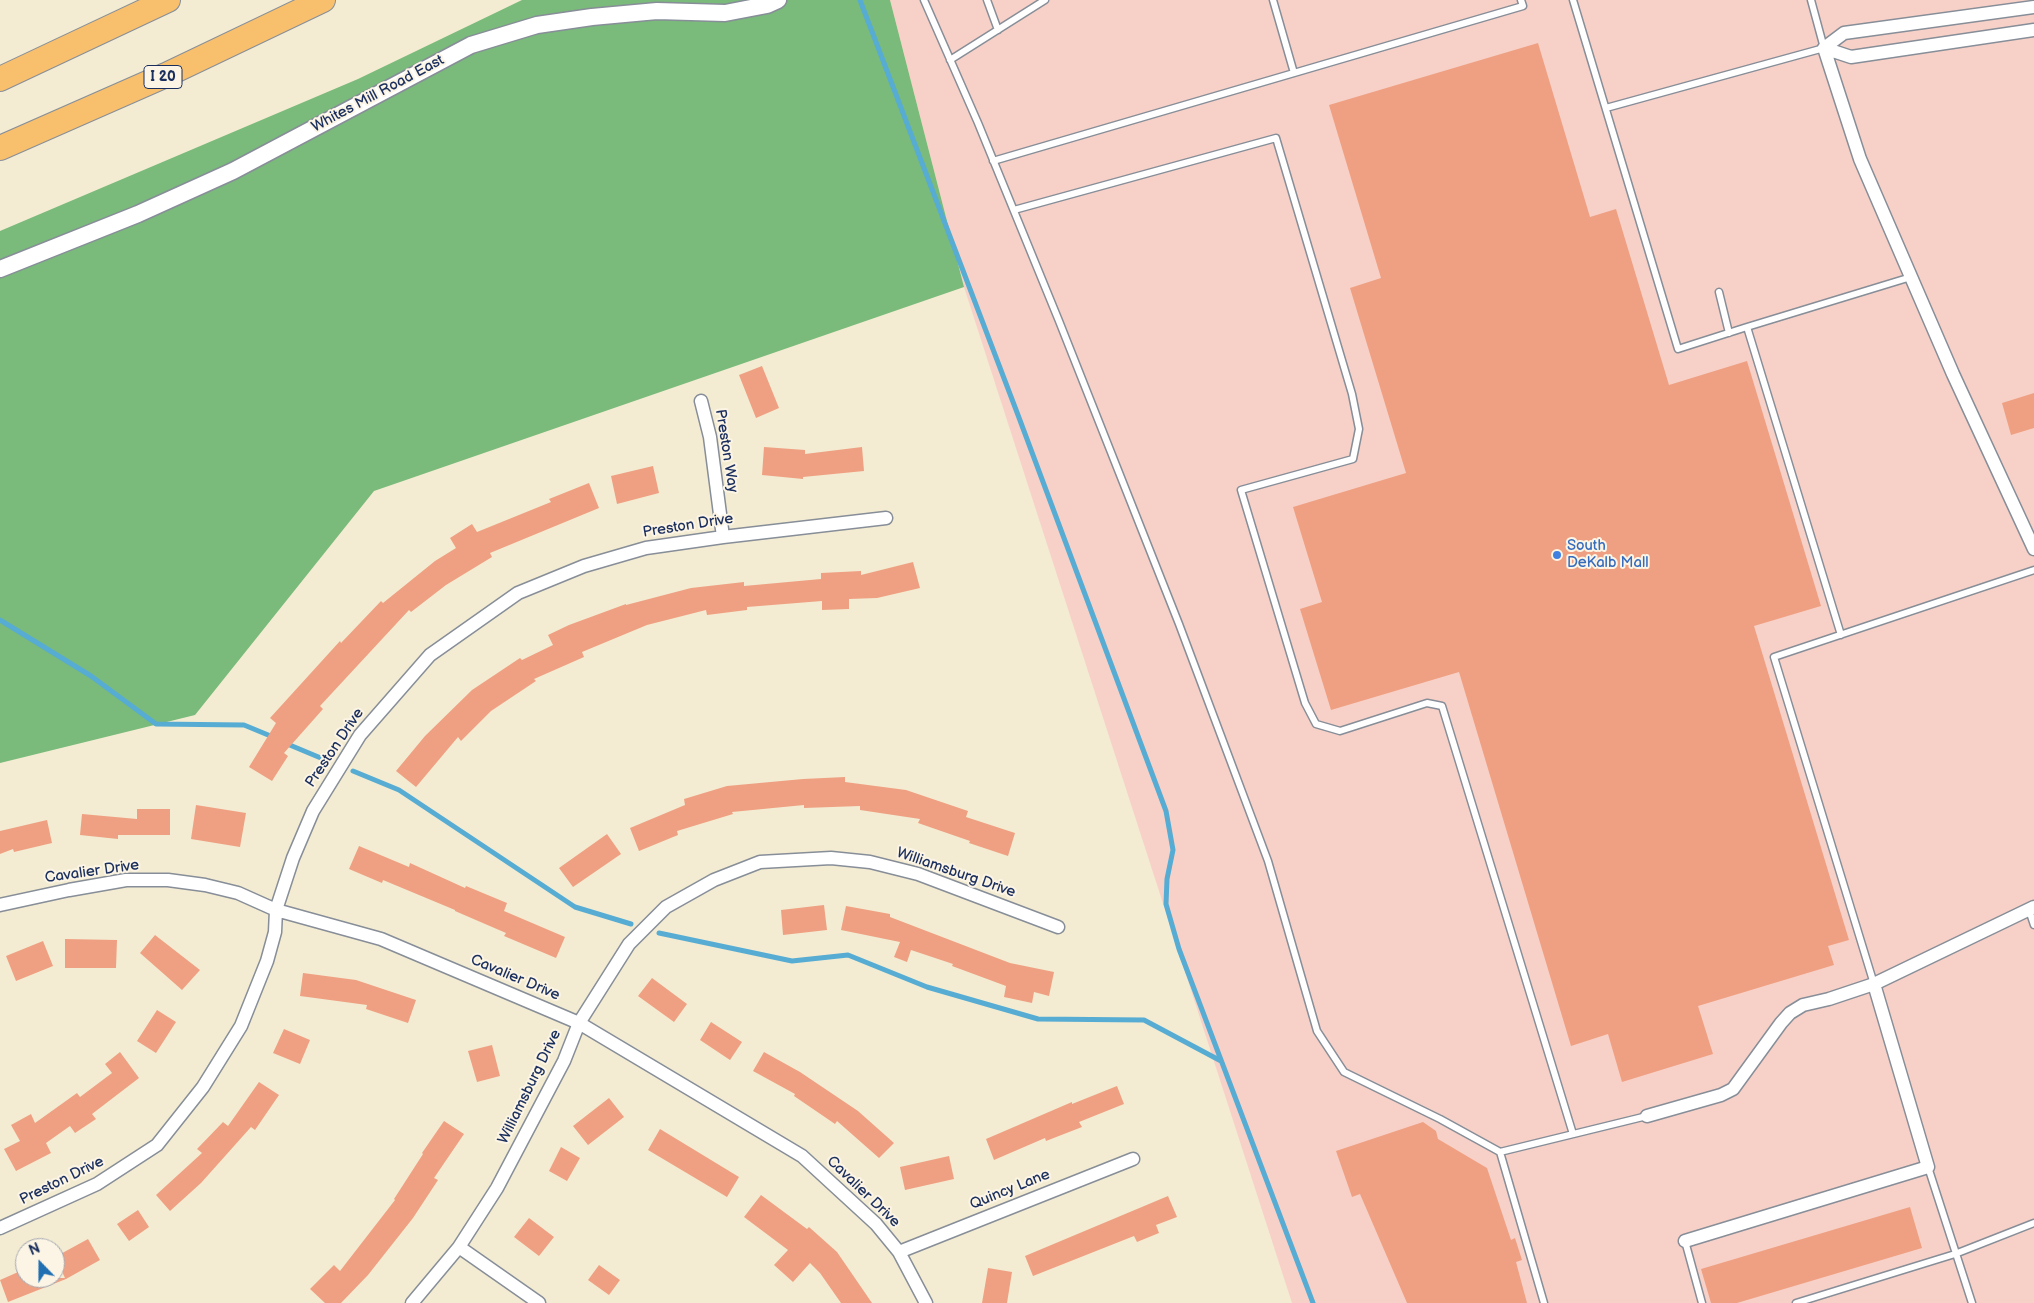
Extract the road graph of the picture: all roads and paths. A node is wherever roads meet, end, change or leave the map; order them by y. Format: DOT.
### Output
graph roads {
  1 [pos="168,0"];
  2 [pos="323,0"];
  3 [pos="778,0"];
  4 [pos="924,0"];
  5 [pos="987,0"];
  6 [pos="1045,0"];
  7 [pos="1273,0"];
  8 [pos="1521,0"];
  9 [pos="1574,0"];
  10 [pos="1811,0"];
  11 [pos="2034,7"];
  12 [pos="998,30"];
  13 [pos="2034,30"];
  14 [pos="1824,48"];
  15 [pos="950,60"];
  16 [pos="1294,73"];
  17 [pos="0,78"];
  18 [pos="1606,108"];
  19 [pos="0,148"];
  20 [pos="994,161"];
  21 [pos="1014,210"];
  22 [pos="0,269"];
  23 [pos="1911,277"];
  24 [pos="1719,292"];
  25 [pos="1747,327"];
  26 [pos="1729,333"];
  27 [pos="701,401"];
  28 [pos="886,518"];
  29 [pos="723,536"];
  30 [pos="2034,549"];
  31 [pos="2034,570"];
  32 [pos="1841,635"];
  33 [pos="0,905"];
  34 [pos="2031,909"];
  35 [pos="276,910"];
  36 [pos="2034,925"];
  37 [pos="1058,927"];
  38 [pos="1874,984"];
  39 [pos="579,1023"];
  40 [pos="1647,1116"];
  41 [pos="1573,1134"];
  42 [pos="1500,1152"];
  43 [pos="1133,1159"];
  44 [pos="1928,1167"];
  45 [pos="2034,1223"];
  46 [pos="0,1228"];
  47 [pos="1685,1240"];
  48 [pos="459,1247"];
  49 [pos="899,1252"];
  50 [pos="1955,1254"];
  51 [pos="412,1303"];
  52 [pos="539,1303"];
  53 [pos="926,1303"];
  54 [pos="1544,1303"];
  55 [pos="1702,1303"];
  56 [pos="1796,1303"];
  57 [pos="1972,1303"];
  1 -- 17 [label="highway"];
  2 -- 19 [label="highway, I 20"];
  3 -- 22 [label="street, Whites Mill Road East"];
  4 -- 15 [label="lane"];
  5 -- 12 [label="lane"];
  6 -- 12 [label="lane"];
  7 -- 16 [label="lane"];
  8 -- 16 [label="lane"];
  9 -- 18 [label="lane"];
  10 -- 14 [label="lane"];
  11 -- 14 [label="street"];
  12 -- 15 [label="lane"];
  13 -- 14 [label="street"];
  14 -- 18 [label="lane"];
  14 -- 23 [label="street"];
  15 -- 20 [label="lane"];
  16 -- 20 [label="lane"];
  18 -- 26 [label="lane"];
  20 -- 21 [label="lane"];
  21 -- 41 [label="lane"];
  21 -- 42 [label="lane"];
  23 -- 25 [label="lane"];
  23 -- 30 [label="street"];
  24 -- 26 [label="lane"];
  25 -- 26 [label="lane"];
  25 -- 32 [label="lane"];
  27 -- 29 [label="street, Preston Way"];
  28 -- 29 [label="street, Preston Drive"];
  29 -- 35 [label="street, Preston Drive"];
  31 -- 32 [label="lane"];
  32 -- 38 [label="lane"];
  33 -- 35 [label="street, Cavalier Drive"];
  34 -- 36 [label="lane"];
  34 -- 38 [label="street"];
  35 -- 39 [label="street, Cavalier Drive"];
  35 -- 46 [label="street, Preston Drive"];
  37 -- 39 [label="street, Williamsburg Drive"];
  38 -- 40 [label="street"];
  38 -- 44 [label="street"];
  39 -- 48 [label="street, Williamsburg Drive"];
  39 -- 49 [label="street, Cavalier Drive"];
  40 -- 41 [label="lane"];
  41 -- 42 [label="lane"];
  42 -- 54 [label="lane"];
  43 -- 49 [label="street, Quincy Lane"];
  44 -- 47 [label="street"];
  44 -- 50 [label="lane"];
  45 -- 50 [label="lane"];
  47 -- 55 [label="lane"];
  48 -- 51 [label="street, Williamsburg Drive"];
  48 -- 52 [label="street"];
  49 -- 53 [label="street, Cavalier Drive"];
  50 -- 56 [label="lane"];
  50 -- 57 [label="lane"];
}
